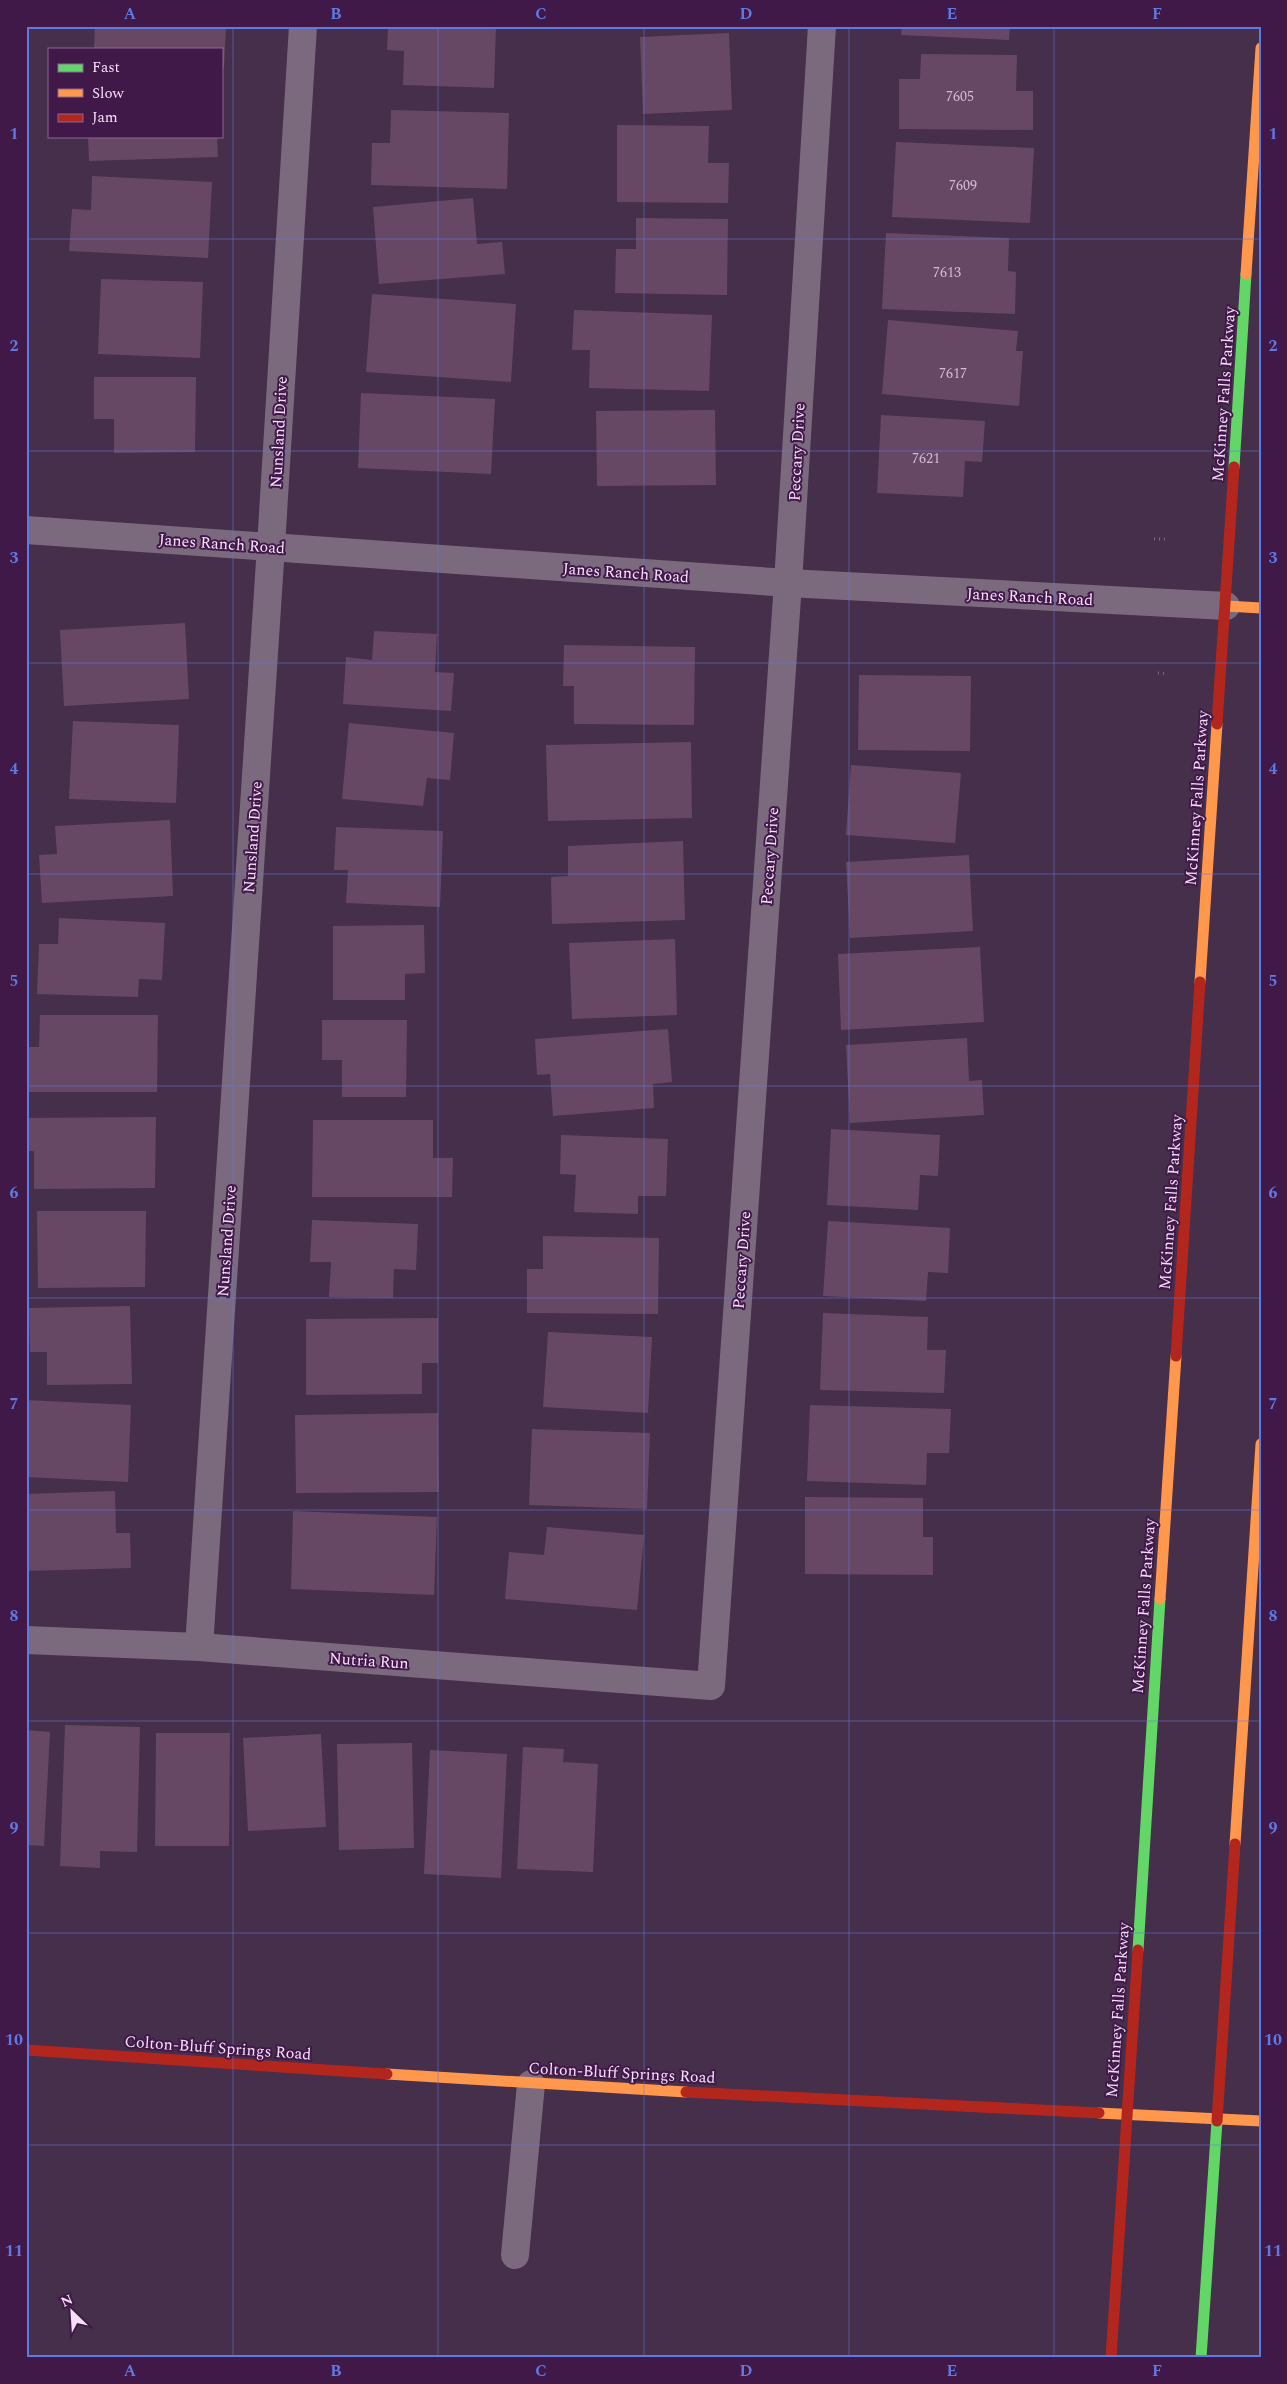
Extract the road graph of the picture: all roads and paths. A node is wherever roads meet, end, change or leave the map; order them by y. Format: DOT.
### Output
graph roads {
  1 [pos="303,26"];
  2 [pos="822,26"];
  3 [pos="1261,48"];
  4 [pos="26,530"];
  5 [pos="1154,539"];
  6 [pos="1169,539"];
  7 [pos="272,546"];
  8 [pos="788,583"];
  9 [pos="1226,606"];
  10 [pos="1261,608"];
  11 [pos="1158,674"];
  12 [pos="1168,674"];
  13 [pos="1261,1444"];
  14 [pos="26,1640"];
  15 [pos="199,1647"];
  16 [pos="711,1686"];
  17 [pos="26,2050"];
  18 [pos="531,2084"];
  19 [pos="1127,2114"];
  20 [pos="1216,2119"];
  21 [pos="1261,2122"];
  22 [pos="515,2255"];
  23 [pos="1110,2358"];
  24 [pos="1201,2358"];
  1 -- 7 [label="street, Nunsland Drive"];
  2 -- 8 [label="street, Peccary Drive"];
  3 -- 9 [label="main road, McKinney Falls Parkway"];
  4 -- 7 [label="street, Janes Ranch Road"];
  5 -- 6 [label="path"];
  7 -- 8 [label="street, Janes Ranch Road"];
  7 -- 15 [label="street, Nunsland Drive"];
  8 -- 9 [label="street, Janes Ranch Road"];
  8 -- 16 [label="street, Peccary Drive"];
  9 -- 10 [label="main road"];
  9 -- 19 [label="main road, McKinney Falls Parkway"];
  11 -- 12 [label="path"];
  13 -- 20 [label="main road"];
  14 -- 15 [label="street, Nutria Run"];
  15 -- 16 [label="street, Nutria Run"];
  17 -- 18 [label="main road, Colton-Bluff Springs Road"];
  18 -- 19 [label="main road, Colton-Bluff Springs Road"];
  18 -- 22 [label="street"];
  19 -- 20 [label="main road, Colton-Bluff Springs Road"];
  19 -- 23 [label="main road, McKinney Falls Parkway"];
  20 -- 21 [label="main road, Colton-Bluff Springs Road"];
  20 -- 24 [label="main road"];
}
